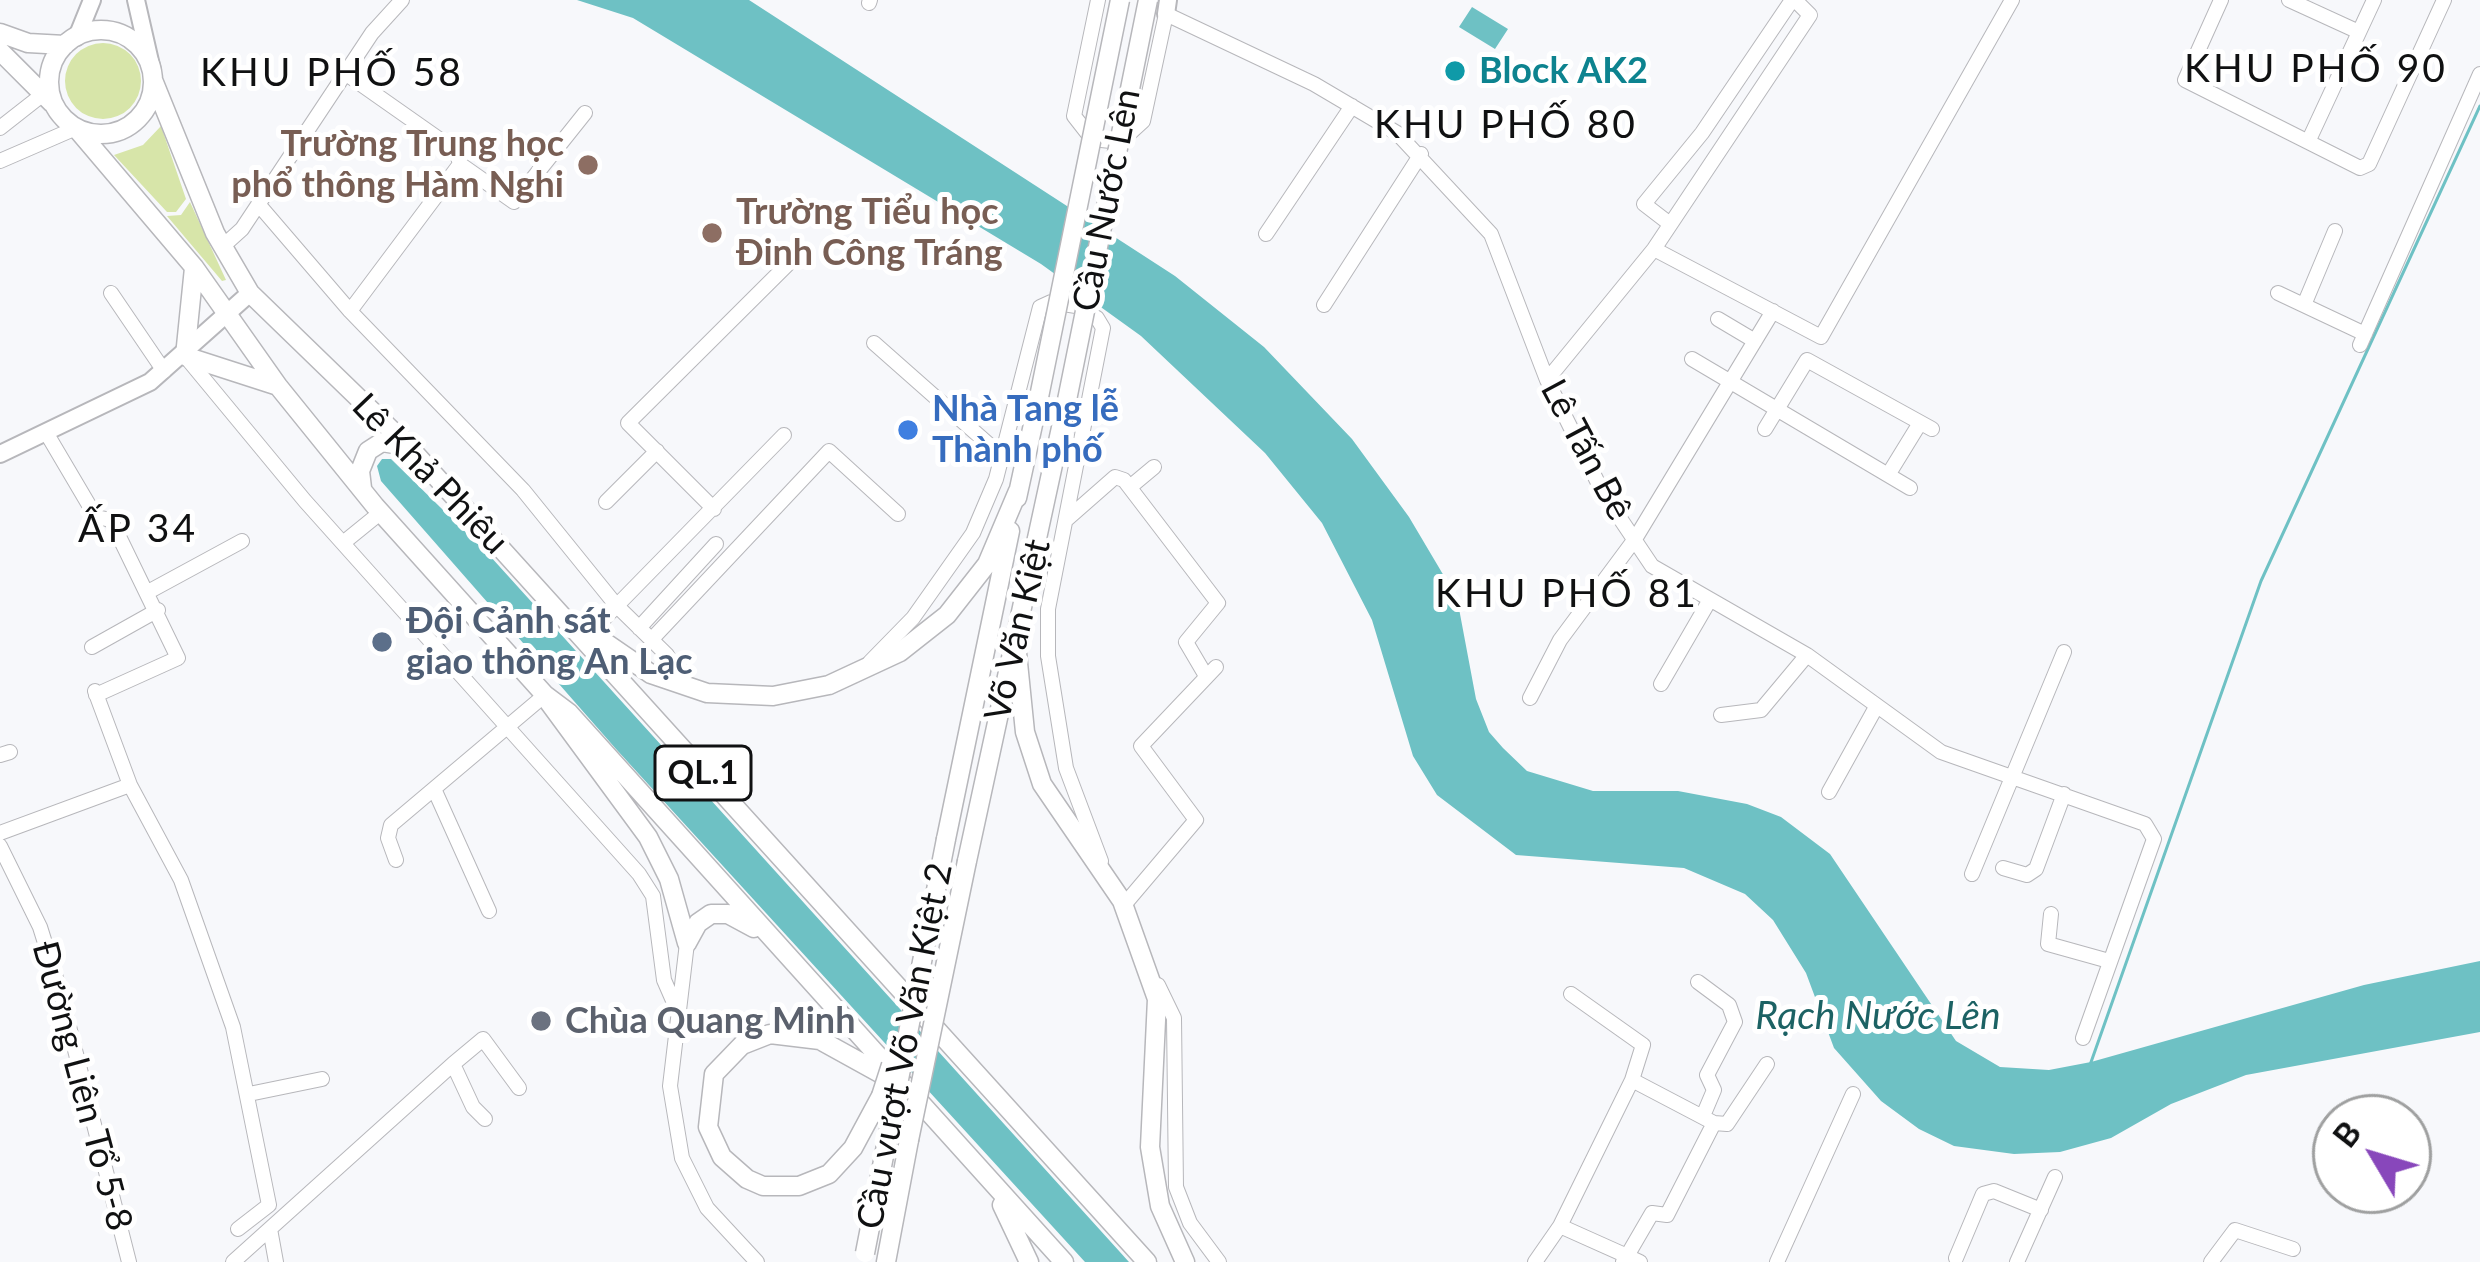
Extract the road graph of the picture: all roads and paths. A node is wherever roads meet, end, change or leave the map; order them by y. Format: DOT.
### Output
graph roads {
  1 [pos="92,0"];
  2 [pos="136,0"];
  3 [pos="403,0"];
  4 [pos="1098,0"];
  5 [pos="1120,0"];
  6 [pos="1148,0"];
  7 [pos="1793,0"];
  8 [pos="2012,0"];
  9 [pos="2221,0"];
  10 [pos="2289,0"];
  11 [pos="2374,0"];
  12 [pos="2444,0"];
  13 [pos="1167,7"];
  14 [pos="2359,32"];
  15 [pos="0,33"];
  16 [pos="71,41"];
  17 [pos="0,52"];
  18 [pos="345,73"];
  19 [pos="2480,74"];
  20 [pos="153,75"];
  21 [pos="49,100"];
  22 [pos="1352,106"];
  23 [pos="585,112"];
  24 [pos="0,128"];
  25 [pos="83,130"];
  26 [pos="1092,139"];
  27 [pos="2308,142"];
  28 [pos="1421,154"];
  29 [pos="0,160"];
  30 [pos="460,164"];
  31 [pos="259,205"];
  32 [pos="1670,224"];
  33 [pos="2335,231"];
  34 [pos="1266,234"];
  35 [pos="222,247"];
  36 [pos="803,249"];
  37 [pos="1654,249"];
  38 [pos="194,266"];
  39 [pos="111,293"];
  40 [pos="250,293"];
  41 [pos="2278,293"];
  42 [pos="1324,305"];
  43 [pos="2304,305"];
  44 [pos="1773,310"];
  45 [pos="350,311"];
  46 [pos="228,312"];
  47 [pos="1718,319"];
  48 [pos="1755,341"];
  49 [pos="874,343"];
  50 [pos="185,356"];
  51 [pos="1692,359"];
  52 [pos="164,371"];
  53 [pos="1546,380"];
  54 [pos="1730,382"];
  55 [pos="278,386"];
  56 [pos="1039,397"];
  57 [pos="1067,400"];
  58 [pos="1777,409"];
  59 [pos="1765,429"];
  60 [pos="47,434"];
  61 [pos="784,435"];
  62 [pos="410,448"];
  63 [pos="656,451"];
  64 [pos="0,454"];
  65 [pos="1003,457"];
  66 [pos="1154,467"];
  67 [pos="1888,475"];
  68 [pos="1130,487"];
  69 [pos="1910,488"];
  70 [pos="1018,491"];
  71 [pos="363,492"];
  72 [pos="606,502"];
  73 [pos="714,508"];
  74 [pos="380,513"];
  75 [pos="898,514"];
  76 [pos="1066,520"];
  77 [pos="1635,539"];
  78 [pos="242,541"];
  79 [pos="344,543"];
  80 [pos="716,544"];
  81 [pos="148,592"];
  82 [pos="550,603"];
  83 [pos="1708,603"];
  84 [pos="616,604"];
  85 [pos="158,610"];
  86 [pos="639,628"];
  87 [pos="590,633"];
  88 [pos="905,638"];
  89 [pos="652,639"];
  90 [pos="1016,643"];
  91 [pos="92,646"];
  92 [pos="2064,652"];
  93 [pos="1807,655"];
  94 [pos="1661,684"];
  95 [pos="685,686"];
  96 [pos="544,695"];
  97 [pos="1530,698"];
  98 [pos="1875,709"];
  99 [pos="1721,715"];
  100 [pos="508,727"];
  101 [pos="2014,775"];
  102 [pos="130,785"];
  103 [pos="435,791"];
  104 [pos="1074,792"];
  105 [pos="1829,792"];
  106 [pos="2064,794"];
  107 [pos="1048,795"];
  108 [pos="0,833"];
  109 [pos="946,839"];
  110 [pos="0,846"];
  111 [pos="396,860"];
  112 [pos="2003,868"];
  113 [pos="1972,874"];
  114 [pos="1111,882"];
  115 [pos="1124,905"];
  116 [pos="489,911"];
  117 [pos="2051,914"];
  118 [pos="776,942"];
  119 [pos="687,944"];
  120 [pos="1141,948"];
  121 [pos="2109,961"];
  122 [pos="1698,982"];
  123 [pos="1571,994"];
  124 [pos="678,1012"];
  125 [pos="2084,1038"];
  126 [pos="453,1064"];
  127 [pos="1767,1064"];
  128 [pos="322,1079"];
  129 [pos="1632,1080"];
  130 [pos="519,1088"];
  131 [pos="906,1089"];
  132 [pos="249,1094"];
  133 [pos="1853,1094"];
  134 [pos="485,1119"];
  135 [pos="1708,1119"];
  136 [pos="2055,1178"];
  137 [pos="995,1189"];
  138 [pos="269,1205"];
  139 [pos="2041,1210"];
  140 [pos="273,1226"];
  141 [pos="1560,1226"];
  142 [pos="238,1229"];
  143 [pos="2293,1249"];
  144 [pos="865,1253"];
  145 [pos="1956,1258"];
  146 [pos="1630,1260"];
  147 [pos="129,1262"];
  148 [pos="232,1262"];
  149 [pos="276,1262"];
  150 [pos="757,1262"];
  151 [pos="889,1262"];
  152 [pos="1029,1262"];
  153 [pos="1064,1262"];
  154 [pos="1147,1262"];
  155 [pos="1185,1262"];
  156 [pos="1219,1262"];
  157 [pos="1535,1262"];
  158 [pos="1778,1262"];
  159 [pos="2017,1262"];
  160 [pos="2211,1262"];
  1 -- 16 [label="main road"];
  2 -- 20 [label="main road"];
  3 -- 18 [label="street"];
  4 -- 26 [label="street"];
  5 -- 26 [label="highway, Cầu Nước Lên, bridge"];
  6 -- 57 [label="highway, Cầu Nước Lên, bridge"];
  7 -- 32 [label="street"];
  7 -- 32 [label="street"];
  8 -- 44 [label="street"];
  9 -- 27 [label="street"];
  10 -- 14 [label="street"];
  11 -- 14 [label="street"];
  12 -- 27 [label="street"];
  13 -- 22 [label="street, Lê Tấn Bê"];
  13 -- 26 [label="street"];
  14 -- 27 [label="street"];
  15 -- 16 [label="highway, QL.1"];
  16 -- 20 [label="highway, QL.1"];
  16 -- 21 [label="highway"];
  17 -- 21 [label="highway, QL.1"];
  18 -- 30 [label="street"];
  18 -- 31 [label="street"];
  19 -- 43 [label="street"];
  20 -- 25 [label="highway"];
  20 -- 35 [label="highway, Lê Khả Phiêu / QL.1"];
  21 -- 24 [label="street"];
  21 -- 25 [label="highway, QL.1"];
  22 -- 28 [label="street, Lê Tấn Bê"];
  22 -- 34 [label="street"];
  23 -- 30 [label="street"];
  25 -- 29 [label="street"];
  25 -- 38 [label="highway, Lê Khả Phiêu / QL.1"];
  25 -- 46 [label="highway, Lê Khả Phiêu / QL.1"];
  26 -- 56 [label="highway, Cầu Nước Lên, bridge"];
  28 -- 42 [label="street"];
  28 -- 53 [label="street, Lê Tấn Bê"];
  30 -- 45 [label="street"];
  31 -- 35 [label="street"];
  31 -- 45 [label="street"];
  32 -- 37 [label="street"];
  33 -- 43 [label="street"];
  35 -- 40 [label="highway, Lê Khả Phiêu / QL.1"];
  36 -- 63 [label="street"];
  37 -- 44 [label="street"];
  37 -- 53 [label="street"];
  38 -- 46 [label="highway, Lê Khả Phiêu / QL.1"];
  38 -- 50 [label="highway"];
  39 -- 52 [label="street"];
  40 -- 46 [label="main road"];
  40 -- 62 [label="highway, Lê Khả Phiêu / QL.1"];
  41 -- 43 [label="street"];
  44 -- 48 [label="street"];
  45 -- 84 [label="street"];
  46 -- 50 [label="main road"];
  46 -- 55 [label="highway, Lê Khả Phiêu / QL.1"];
  47 -- 48 [label="street"];
  48 -- 54 [label="street"];
  49 -- 65 [label="street"];
  50 -- 52 [label="main road"];
  50 -- 55 [label="highway"];
  50 -- 79 [label="street"];
  51 -- 54 [label="street"];
  52 -- 60 [label="main road"];
  53 -- 77 [label="street, Lê Tấn Bê"];
  54 -- 58 [label="street"];
  54 -- 77 [label="street"];
  55 -- 71 [label="highway, Lê Khả Phiêu / QL.1"];
  56 -- 70 [label="highway, Võ Văn Kiệt"];
  57 -- 90 [label="highway, Võ Văn Kiệt"];
  58 -- 59 [label="street"];
  58 -- 67 [label="street"];
  58 -- 67 [label="street"];
  60 -- 64 [label="main road"];
  60 -- 81 [label="street"];
  61 -- 73 [label="street"];
  62 -- 71 [label="highway"];
  62 -- 82 [label="highway, Lê Khả Phiêu / QL.1"];
  63 -- 72 [label="street"];
  63 -- 73 [label="street"];
  65 -- 76 [label="street"];
  65 -- 88 [label="street"];
  66 -- 68 [label="street"];
  67 -- 69 [label="street"];
  68 -- 76 [label="street"];
  68 -- 115 [label="street"];
  70 -- 88 [label="highway"];
  70 -- 109 [label="highway, Võ Văn Kiệt"];
  71 -- 74 [label="highway, Lê Khả Phiêu / QL.1"];
  73 -- 84 [label="street"];
  74 -- 79 [label="street"];
  74 -- 96 [label="highway, Lê Khả Phiêu / QL.1"];
  75 -- 89 [label="street"];
  76 -- 104 [label="street"];
  77 -- 83 [label="street, Lê Tấn Bê"];
  77 -- 97 [label="street"];
  78 -- 81 [label="street"];
  79 -- 100 [label="street"];
  80 -- 86 [label="street"];
  81 -- 85 [label="street"];
  82 -- 87 [label="highway"];
  82 -- 154 [label="highway, Lê Khả Phiêu / QL.1"];
  83 -- 93 [label="street, Lê Tấn Bê"];
  83 -- 94 [label="street"];
  84 -- 86 [label="street"];
  84 -- 87 [label="street"];
  85 -- 91 [label="street"];
  85 -- 102 [label="street"];
  86 -- 89 [label="street"];
  87 -- 95 [label="highway"];
  88 -- 95 [label="highway"];
  89 -- 95 [label="street"];
  90 -- 107 [label="highway"];
  90 -- 151 [label="highway, Võ Văn Kiệt, bridge"];
  92 -- 101 [label="street"];
  93 -- 98 [label="street, Lê Tấn Bê"];
  93 -- 99 [label="street"];
  96 -- 100 [label="street"];
  96 -- 118 [label="highway, Lê Khả Phiêu / QL.1"];
  96 -- 119 [label="highway"];
  98 -- 101 [label="street, Lê Tấn Bê"];
  98 -- 105 [label="street"];
  100 -- 103 [label="street"];
  100 -- 124 [label="street"];
  101 -- 106 [label="street, Lê Tấn Bê"];
  101 -- 113 [label="street"];
  102 -- 108 [label="street"];
  102 -- 132 [label="street"];
  103 -- 111 [label="street"];
  103 -- 116 [label="street"];
  104 -- 107 [label="street"];
  104 -- 114 [label="street"];
  106 -- 112 [label="street"];
  106 -- 121 [label="street, Lê Tấn Bê"];
  107 -- 114 [label="highway"];
  109 -- 131 [label="highway, bridge"];
  109 -- 144 [label="highway, Cầu vượt Võ Văn Kiệt 2, bridge"];
  110 -- 147 [label="street, Đường Liên Tổ 5-8"];
  114 -- 115 [label="highway"];
  115 -- 120 [label="highway"];
  117 -- 121 [label="street"];
  118 -- 119 [label="highway"];
  118 -- 131 [label="highway, Lê Khả Phiêu / QL.1"];
  119 -- 124 [label="street"];
  120 -- 155 [label="highway"];
  120 -- 156 [label="street"];
  121 -- 125 [label="street, Lê Tấn Bê"];
  122 -- 135 [label="street"];
  123 -- 129 [label="street"];
  124 -- 150 [label="street"];
  126 -- 130 [label="street"];
  126 -- 134 [label="street"];
  126 -- 140 [label="street"];
  127 -- 135 [label="street"];
  128 -- 132 [label="street"];
  129 -- 135 [label="street"];
  129 -- 141 [label="street"];
  131 -- 137 [label="highway, Lê Khả Phiêu / QL.1"];
  132 -- 138 [label="street"];
  133 -- 158 [label="street"];
  135 -- 146 [label="street"];
  136 -- 139 [label="street"];
  137 -- 152 [label="highway"];
  137 -- 153 [label="highway, Lê Khả Phiêu / QL.1"];
  138 -- 140 [label="street"];
  138 -- 142 [label="street"];
  139 -- 145 [label="street"];
  139 -- 159 [label="street"];
  140 -- 148 [label="street"];
  140 -- 149 [label="street"];
  141 -- 146 [label="street"];
  141 -- 157 [label="street"];
  143 -- 160 [label="street"];
}
